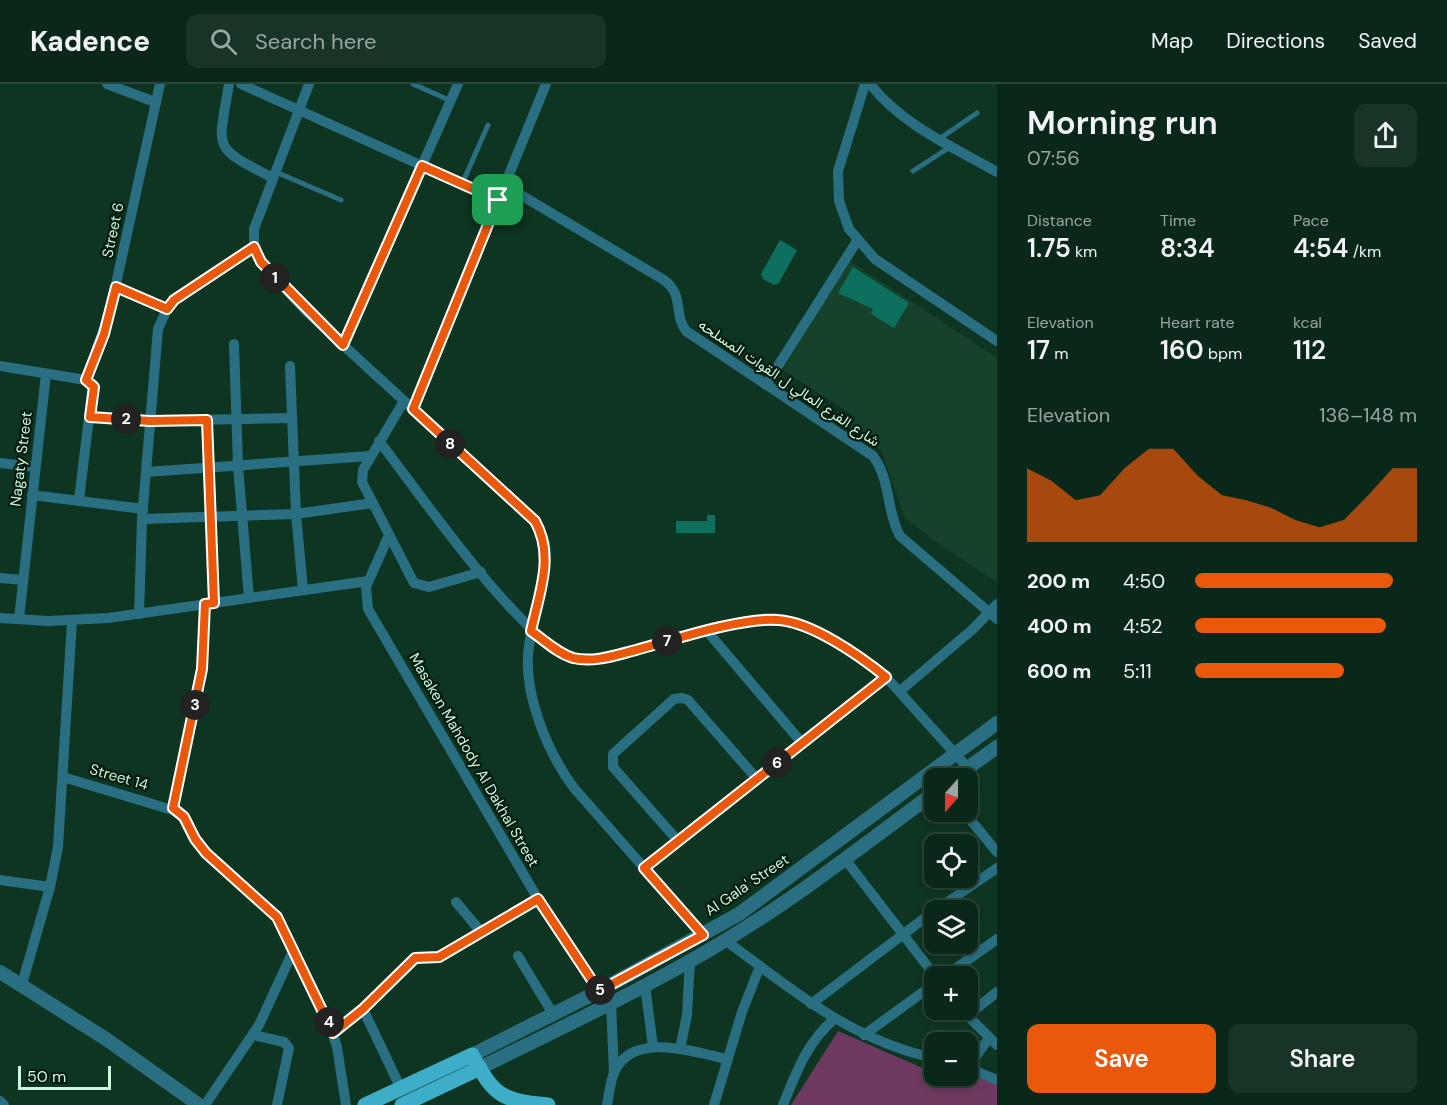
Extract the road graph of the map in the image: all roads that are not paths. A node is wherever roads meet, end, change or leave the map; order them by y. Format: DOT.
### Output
graph roads {
  1 [pos="107,84"];
  2 [pos="160,84"];
  3 [pos="230,84"];
  4 [pos="242,84"];
  5 [pos="309,84"];
  6 [pos="413,84"];
  7 [pos="458,84"];
  8 [pos="546,84"];
  9 [pos="865,84"];
  10 [pos="870,84"];
  11 [pos="451,101"];
  12 [pos="155,102"];
  13 [pos="299,110"];
  14 [pos="977,113"];
  15 [pos="488,125"];
  16 [pos="939,139"];
  17 [pos="952,146"];
  18 [pos="422,166"];
  19 [pos="913,171"];
  20 [pos="997,172"];
  21 [pos="274,175"];
  22 [pos="462,184"];
  23 [pos="504,185"];
  24 [pos="341,200"];
  25 [pos="498,200"];
  26 [pos="857,241"];
  27 [pos="254,247"];
  28 [pos="116,287"];
  29 [pos="167,309"];
  30 [pos="997,341"];
  31 [pos="234,344"];
  32 [pos="343,345"];
  33 [pos="0,366"];
  34 [pos="290,366"];
  35 [pos="46,374"];
  36 [pos="86,380"];
  37 [pos="766,385"];
  38 [pos="404,401"];
  39 [pos="413,409"];
  40 [pos="90,417"];
  41 [pos="292,418"];
  42 [pos="207,420"];
  43 [pos="236,420"];
  44 [pos="150,421"];
  45 [pos="379,441"];
  46 [pos="370,456"];
  47 [pos="294,462"];
  48 [pos="0,463"];
  49 [pos="238,466"];
  50 [pos="35,467"];
  51 [pos="209,468"];
  52 [pos="146,472"];
  53 [pos="32,495"];
  54 [pos="79,500"];
  55 [pos="373,503"];
  56 [pos="143,514"];
  57 [pos="296,514"];
  58 [pos="242,517"];
  59 [pos="211,518"];
  60 [pos="389,535"];
  61 [pos="481,572"];
  62 [pos="0,578"];
  63 [pos="23,580"];
  64 [pos="368,581"];
  65 [pos="303,590"];
  66 [pos="249,598"];
  67 [pos="210,603"];
  68 [pos="995,611"];
  69 [pos="139,614"];
  70 [pos="0,618"];
  71 [pos="19,619"];
  72 [pos="72,621"];
  73 [pos="531,631"];
  74 [pos="707,631"];
  75 [pos="886,677"];
  76 [pos="900,691"];
  77 [pos="997,723"];
  78 [pos="802,743"];
  79 [pos="997,747"];
  80 [pos="956,754"];
  81 [pos="968,768"];
  82 [pos="63,777"];
  83 [pos="757,779"];
  84 [pos="924,800"];
  85 [pos="173,808"];
  86 [pos="972,822"];
  87 [pos="678,841"];
  88 [pos="997,852"];
  89 [pos="844,860"];
  90 [pos="644,868"];
  91 [pos="997,868"];
  92 [pos="0,880"];
  93 [pos="50,887"];
  94 [pos="538,899"];
  95 [pos="952,900"];
  96 [pos="456,902"];
  97 [pos="924,919"];
  98 [pos="481,932"];
  99 [pos="902,934"];
  100 [pos="703,935"];
  101 [pos="997,939"];
  102 [pos="725,940"];
  103 [pos="294,950"];
  104 [pos="518,956"];
  105 [pos="974,956"];
  106 [pos="690,960"];
  107 [pos="760,966"];
  108 [pos="928,966"];
  109 [pos="960,966"];
  110 [pos="0,972"];
  111 [pos="22,984"];
  112 [pos="645,985"];
  113 [pos="599,991"];
  114 [pos="924,991"];
  115 [pos="997,992"];
  116 [pos="610,1003"];
  117 [pos="812,1004"];
  118 [pos="978,1004"];
  119 [pos="363,1009"];
  120 [pos="553,1014"];
  121 [pos="834,1019"];
  122 [pos="971,1020"];
  123 [pos="333,1033"];
  124 [pos="253,1035"];
  125 [pos="864,1035"];
  126 [pos="993,1042"];
  127 [pos="652,1047"];
  128 [pos="680,1049"];
  129 [pos="924,1056"];
  130 [pos="978,1057"];
  131 [pos="726,1059"];
  132 [pos="476,1062"];
  133 [pos="978,1071"];
  134 [pos="614,1072"];
  135 [pos="997,1080"];
  136 [pos="401,1089"];
  137 [pos="0,1101"];
  138 [pos="4,1105"];
  139 [pos="199,1105"];
  140 [pos="205,1105"];
  141 [pos="277,1105"];
  142 [pos="346,1105"];
  143 [pos="365,1105"];
  144 [pos="402,1105"];
  145 [pos="548,1105"];
  146 [pos="607,1105"];
  147 [pos="714,1105"];
  148 [pos="783,1105"];
  1 -- 12 [label="street"];
  2 -- 12 [label="street, Street 6"];
  3 -- 21 [label="street"];
  4 -- 13 [label="street"];
  5 -- 13 [label="street"];
  6 -- 11 [label="lane"];
  7 -- 11 [label="street"];
  8 -- 23 [label="street"];
  9 -- 26 [label="street"];
  10 -- 16 [label="street"];
  11 -- 18 [label="street"];
  12 -- 28 [label="street, Street 6"];
  13 -- 18 [label="street"];
  13 -- 21 [label="street"];
  14 -- 16 [label="lane"];
  15 -- 22 [label="lane"];
  16 -- 17 [label="street"];
  17 -- 19 [label="lane"];
  17 -- 20 [label="street"];
  18 -- 22 [label="street"];
  18 -- 32 [label="street"];
  21 -- 24 [label="lane"];
  21 -- 27 [label="street"];
  22 -- 25 [label="street"];
  23 -- 25 [label="street"];
  23 -- 37 [label="street, شارع الفرع المالي ل القوات المسلحه"];
  25 -- 39 [label="street"];
  26 -- 30 [label="street"];
  26 -- 37 [label="street"];
  27 -- 29 [label="street"];
  27 -- 32 [label="street"];
  28 -- 29 [label="street"];
  28 -- 36 [label="street, Street 6"];
  29 -- 44 [label="street"];
  31 -- 43 [label="street"];
  32 -- 38 [label="street"];
  33 -- 35 [label="street"];
  34 -- 41 [label="street"];
  35 -- 36 [label="street"];
  35 -- 50 [label="street, Nagaty Street"];
  36 -- 40 [label="street"];
  37 -- 68 [label="street, شارع الفرع المالي ل القوات المسلحه"];
  38 -- 39 [label="street"];
  38 -- 45 [label="street"];
  39 -- 73 [label="street"];
  40 -- 44 [label="street"];
  40 -- 54 [label="street"];
  41 -- 43 [label="street"];
  41 -- 47 [label="street"];
  42 -- 43 [label="street"];
  42 -- 44 [label="street"];
  42 -- 51 [label="street"];
  43 -- 49 [label="street"];
  44 -- 52 [label="street"];
  45 -- 46 [label="street"];
  45 -- 61 [label="street"];
  46 -- 47 [label="street"];
  46 -- 55 [label="street"];
  47 -- 49 [label="street"];
  47 -- 57 [label="street"];
  48 -- 50 [label="street"];
  49 -- 51 [label="street"];
  49 -- 58 [label="street"];
  50 -- 53 [label="street, Nagaty Street"];
  51 -- 52 [label="street"];
  51 -- 59 [label="street"];
  52 -- 56 [label="street"];
  53 -- 54 [label="street"];
  53 -- 63 [label="street, Nagaty Street"];
  54 -- 56 [label="street"];
  55 -- 57 [label="street"];
  55 -- 60 [label="street"];
  56 -- 59 [label="street"];
  56 -- 69 [label="street"];
  57 -- 58 [label="street"];
  57 -- 65 [label="street"];
  58 -- 59 [label="street"];
  58 -- 66 [label="street"];
  59 -- 67 [label="street"];
  60 -- 61 [label="street"];
  60 -- 64 [label="street, Masaken Mahdody Al Dakhal Street"];
  61 -- 73 [label="street"];
  62 -- 63 [label="street"];
  63 -- 71 [label="street, Nagaty Street"];
  64 -- 65 [label="street"];
  64 -- 94 [label="street, Masaken Mahdody Al Dakhal Street"];
  65 -- 66 [label="street"];
  66 -- 67 [label="street"];
  67 -- 69 [label="street"];
  67 -- 85 [label="street"];
  68 -- 76 [label="street"];
  69 -- 72 [label="street"];
  70 -- 71 [label="street"];
  71 -- 72 [label="street"];
  72 -- 82 [label="street"];
  73 -- 74 [label="street"];
  73 -- 90 [label="street"];
  74 -- 75 [label="street"];
  74 -- 78 [label="street"];
  75 -- 76 [label="street"];
  75 -- 78 [label="street"];
  76 -- 80 [label="street"];
  77 -- 80 [label="street, Al Gala' Street"];
  78 -- 83 [label="street"];
  79 -- 81 [label="street"];
  80 -- 81 [label="street"];
  80 -- 100 [label="street, Al Gala' Street"];
  82 -- 85 [label="street, Street 14"];
  82 -- 93 [label="street"];
  83 -- 87 [label="street"];
  83 -- 87 [label="street"];
  84 -- 89 [label="street, Al Gala' Street"];
  85 -- 103 [label="street"];
  86 -- 88 [label="street"];
  87 -- 90 [label="street"];
  89 -- 99 [label="street"];
  89 -- 102 [label="street, Al Gala' Street"];
  90 -- 100 [label="street"];
  91 -- 95 [label="street"];
  92 -- 93 [label="street"];
  93 -- 111 [label="street"];
  94 -- 98 [label="street"];
  94 -- 113 [label="street, Masaken Mahdody Al Dakhal Street"];
  96 -- 98 [label="street"];
  97 -- 99 [label="street"];
  98 -- 119 [label="street"];
  99 -- 108 [label="street"];
  99 -- 117 [label="street"];
  100 -- 113 [label="street, Al Gala' Street"];
  101 -- 105 [label="street"];
  102 -- 106 [label="street, Al Gala' Street"];
  102 -- 107 [label="street"];
  103 -- 123 [label="street"];
  103 -- 124 [label="street"];
  104 -- 120 [label="street"];
  105 -- 109 [label="street"];
  106 -- 112 [label="street, Al Gala' Street"];
  106 -- 128 [label="street"];
  107 -- 117 [label="street"];
  107 -- 131 [label="street"];
  110 -- 111 [label="street"];
  111 -- 139 [label="street"];
  112 -- 116 [label="street, Al Gala' Street"];
  112 -- 127 [label="street"];
  113 -- 120 [label="street, Al Gala' Street"];
  114 -- 125 [label="street"];
  115 -- 118 [label="street"];
  116 -- 132 [label="street, Al Gala' Street"];
  116 -- 134 [label="street"];
  117 -- 121 [label="street"];
  119 -- 123 [label="street"];
  119 -- 136 [label="street"];
  120 -- 132 [label="street, Al Gala' Street"];
  121 -- 125 [label="street"];
  121 -- 148 [label="street"];
  122 -- 126 [label="street"];
  123 -- 142 [label="street"];
  124 -- 140 [label="street"];
  124 -- 141 [label="street"];
  125 -- 129 [label="street"];
  126 -- 130 [label="street"];
  127 -- 128 [label="street"];
  127 -- 134 [label="street"];
  128 -- 131 [label="street"];
  131 -- 147 [label="street"];
  132 -- 136 [label="main road, Al Gala' Street"];
  132 -- 144 [label="main road, Al Gala' Street"];
  132 -- 145 [label="main road"];
  133 -- 135 [label="street"];
  134 -- 146 [label="street"];
  136 -- 143 [label="main road, Al Gala' Street"];
  137 -- 138 [label="street"];
}
